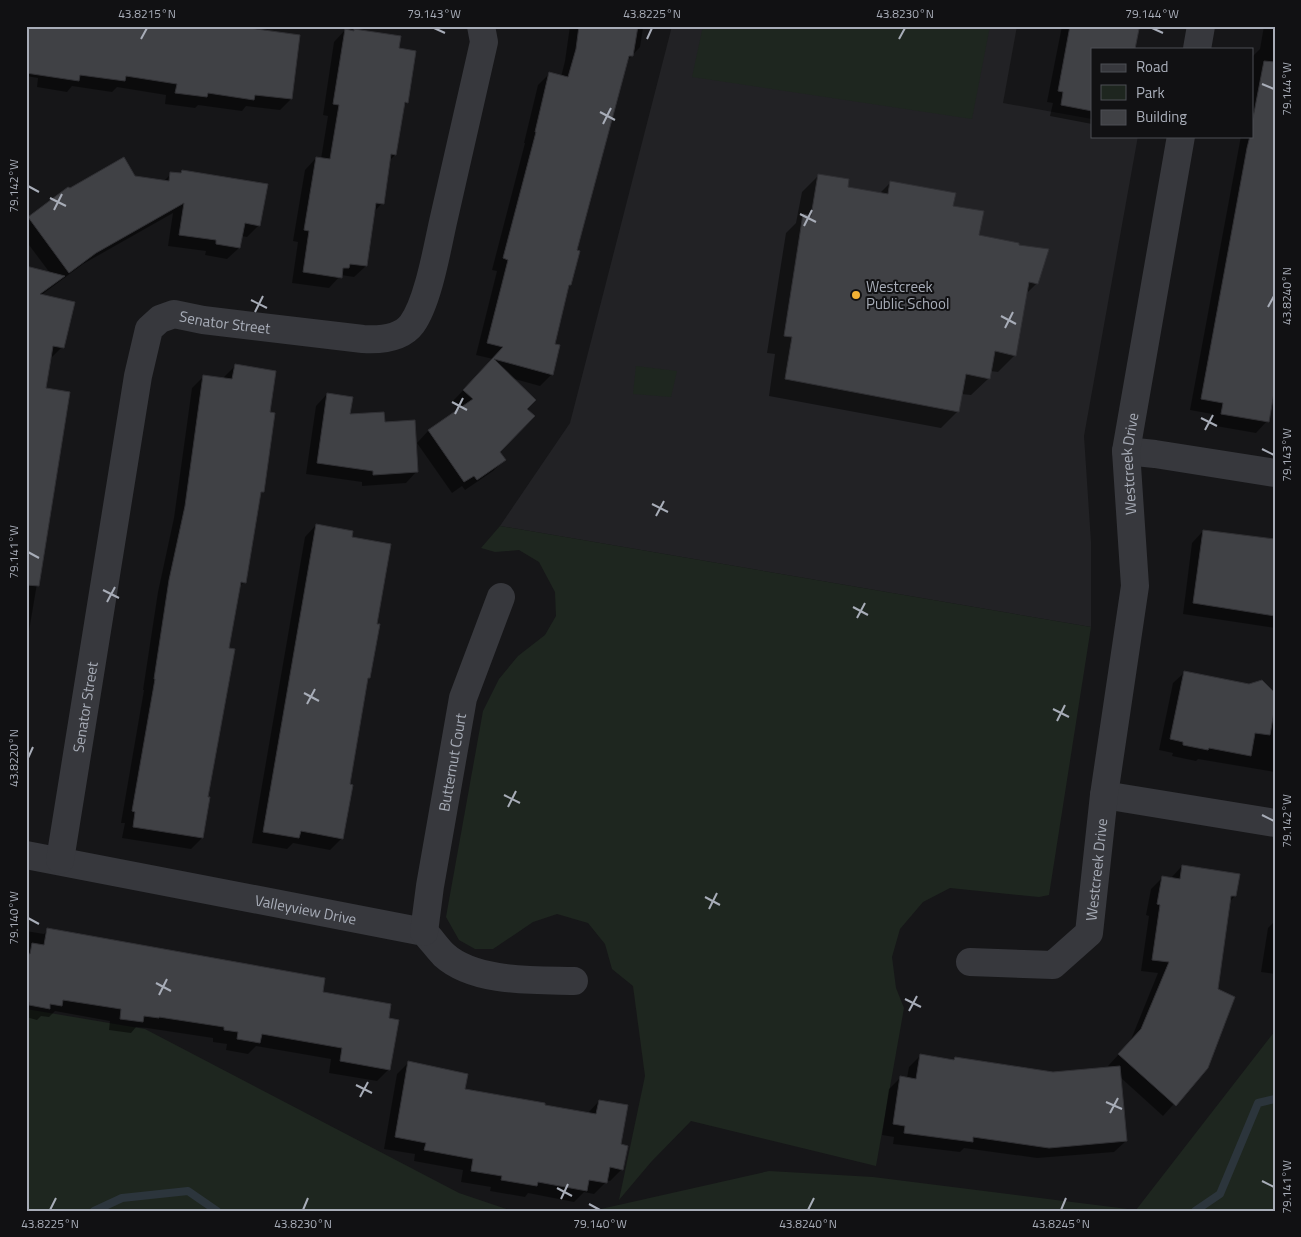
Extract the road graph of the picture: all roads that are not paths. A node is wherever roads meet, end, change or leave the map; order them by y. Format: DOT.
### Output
graph roads {
  1 [pos="481,26"];
  2 [pos="1201,26"];
  3 [pos="1197,48"];
  4 [pos="1182,138"];
  5 [pos="1126,451"];
  6 [pos="1275,473"];
  7 [pos="501,597"];
  8 [pos="1104,794"];
  9 [pos="1275,823"];
  10 [pos="26,855"];
  11 [pos="60,860"];
  12 [pos="424,932"];
  13 [pos="970,962"];
  14 [pos="574,981"];
  1 -- 11 [label="street, Senator Street"];
  2 -- 3 [label="street"];
  4 -- 5 [label="street, Westcreek Drive"];
  5 -- 6 [label="street"];
  5 -- 8 [label="street, Westcreek Drive"];
  7 -- 12 [label="street, Butternut Court"];
  8 -- 9 [label="street"];
  8 -- 13 [label="street, Westcreek Drive"];
  10 -- 11 [label="street, Valleyview Drive"];
  11 -- 12 [label="street, Valleyview Drive"];
  12 -- 14 [label="street"];
}
